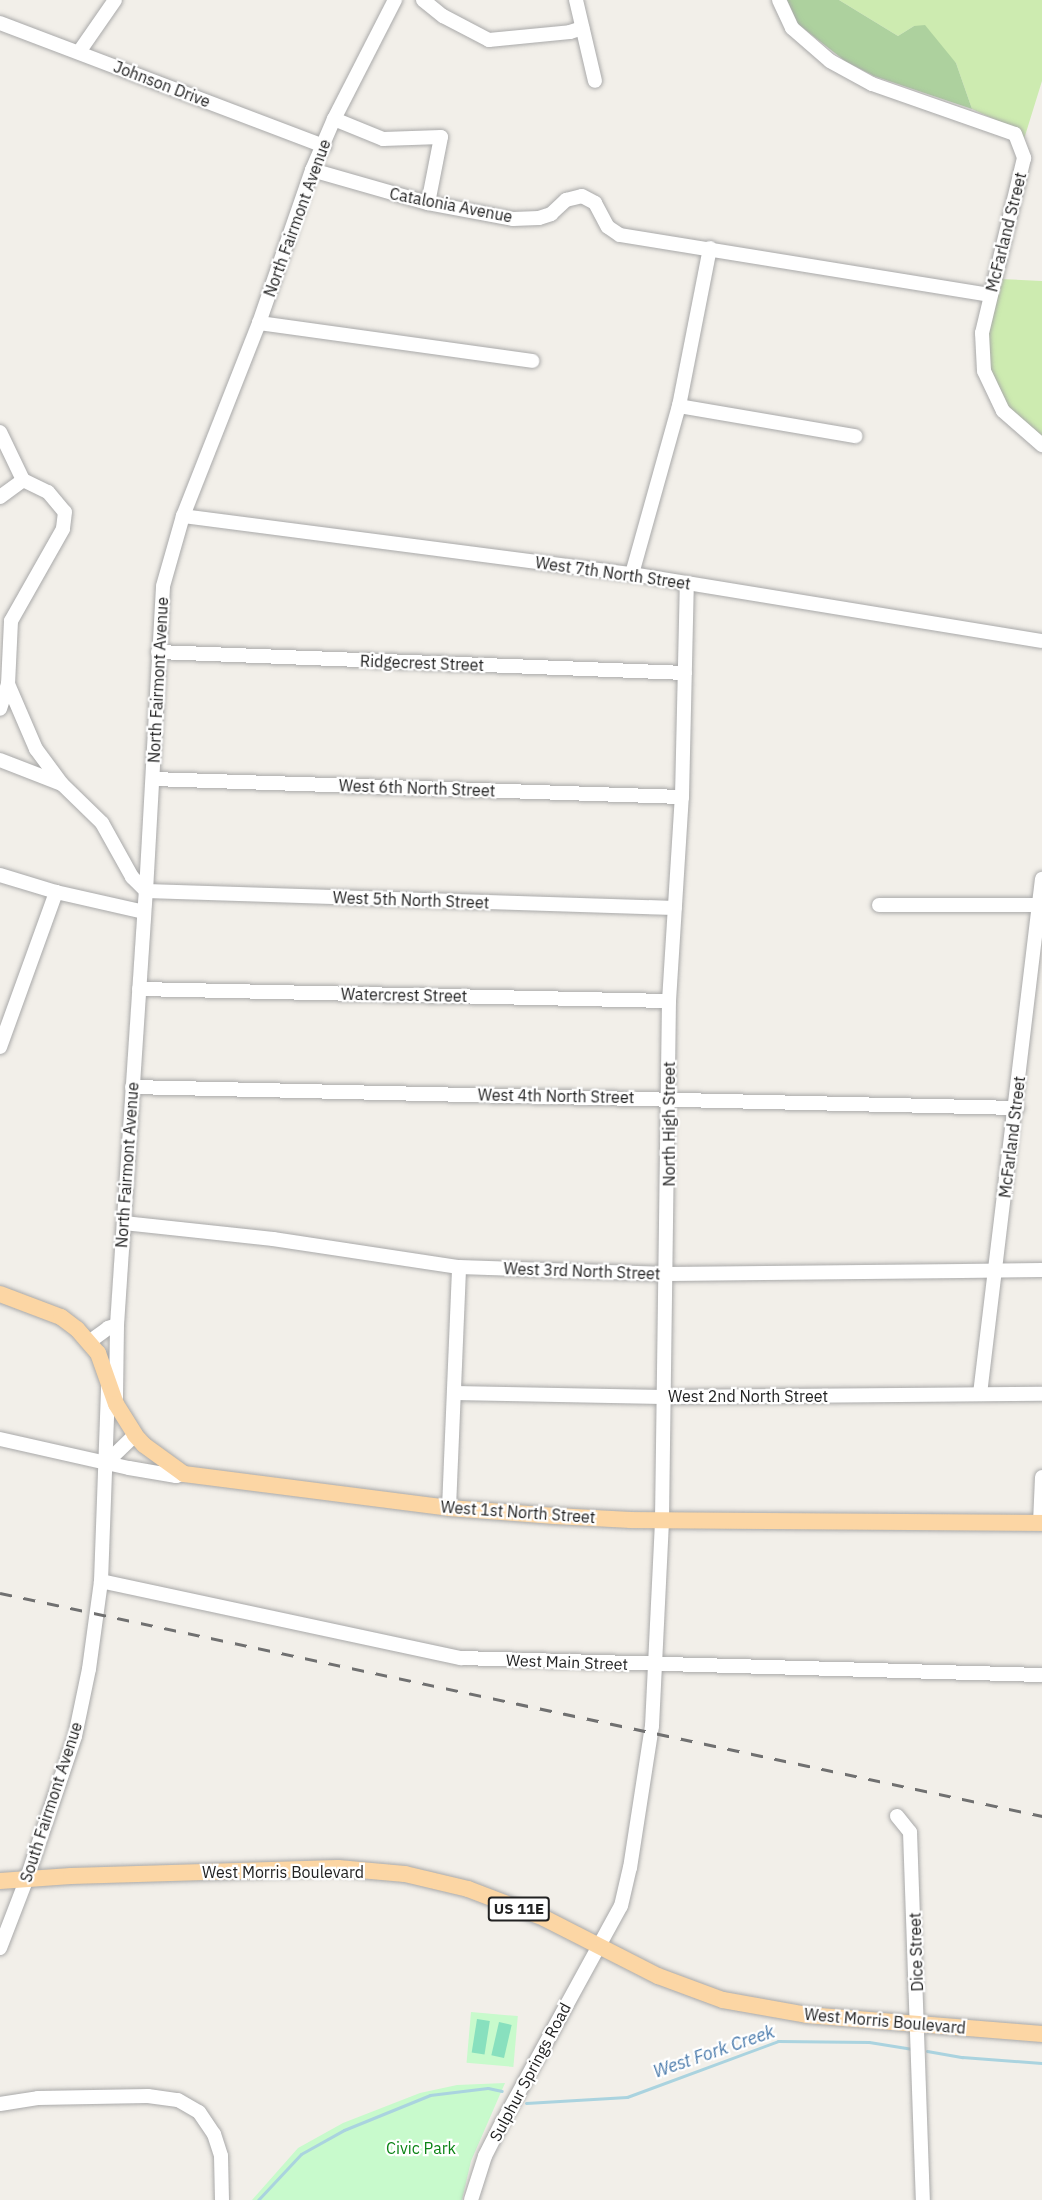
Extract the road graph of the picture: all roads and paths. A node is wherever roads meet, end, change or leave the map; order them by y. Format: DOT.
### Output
graph roads {
  1 [pos="115,0"];
  2 [pos="395,0"];
  3 [pos="423,0"];
  4 [pos="576,0"];
  5 [pos="779,0"];
  6 [pos="0,23"];
  7 [pos="582,28"];
  8 [pos="80,52"];
  9 [pos="596,81"];
  10 [pos="334,119"];
  11 [pos="324,146"];
  12 [pos="312,170"];
  13 [pos="428,203"];
  14 [pos="710,248"];
  15 [pos="990,295"];
  16 [pos="259,323"];
  17 [pos="532,361"];
  18 [pos="680,406"];
  19 [pos="0,432"];
  20 [pos="855,436"];
  21 [pos="1042,445"];
  22 [pos="23,480"];
  23 [pos="0,497"];
  24 [pos="183,516"];
  25 [pos="632,574"];
  26 [pos="687,584"];
  27 [pos="1042,641"];
  28 [pos="158,652"];
  29 [pos="685,673"];
  30 [pos="8,684"];
  31 [pos="0,709"];
  32 [pos="0,760"];
  33 [pos="153,779"];
  34 [pos="62,783"];
  35 [pos="682,796"];
  36 [pos="0,875"];
  37 [pos="1042,879"];
  38 [pos="146,891"];
  39 [pos="56,892"];
  40 [pos="1040,905"];
  41 [pos="879,906"];
  42 [pos="675,908"];
  43 [pos="144,912"];
  44 [pos="139,989"];
  45 [pos="669,1001"];
  46 [pos="0,1047"];
  47 [pos="132,1087"];
  48 [pos="669,1099"];
  49 [pos="1017,1108"];
  50 [pos="124,1223"];
  51 [pos="459,1267"];
  52 [pos="995,1270"];
  53 [pos="1042,1270"];
  54 [pos="667,1274"];
  55 [pos="0,1294"];
  56 [pos="117,1326"];
  57 [pos="89,1342"];
  58 [pos="108,1379"];
  59 [pos="454,1393"];
  60 [pos="980,1394"];
  61 [pos="1042,1394"];
  62 [pos="663,1397"];
  63 [pos="116,1404"];
  64 [pos="135,1435"];
  65 [pos="0,1439"];
  66 [pos="107,1462"];
  67 [pos="184,1474"];
  68 [pos="1042,1477"];
  69 [pos="449,1508"];
  70 [pos="662,1520"];
  71 [pos="1041,1523"];
  72 [pos="101,1581"];
  73 [pos="656,1665"];
  74 [pos="1042,1675"];
  75 [pos="897,1816"];
  76 [pos="27,1878"];
  77 [pos="0,1881"];
  78 [pos="598,1947"];
  79 [pos="0,1948"];
  80 [pos="918,2024"];
  81 [pos="1042,2034"];
  82 [pos="0,2104"];
  83 [pos="222,2200"];
  84 [pos="471,2200"];
  85 [pos="923,2200"];
  1 -- 8 [label="street"];
  2 -- 10 [label="street, North Fairmont Avenue"];
  3 -- 7 [label="street"];
  4 -- 7 [label="street"];
  5 -- 15 [label="street, McFarland Street"];
  6 -- 8 [label="street, Johnson Drive"];
  7 -- 9 [label="street"];
  8 -- 11 [label="street, Johnson Drive"];
  10 -- 11 [label="street, North Fairmont Avenue"];
  10 -- 13 [label="street"];
  11 -- 12 [label="street, North Fairmont Avenue"];
  12 -- 13 [label="street, Catalonia Avenue"];
  12 -- 16 [label="street, North Fairmont Avenue"];
  13 -- 14 [label="street, Catalonia Avenue"];
  14 -- 15 [label="street"];
  14 -- 18 [label="street"];
  15 -- 21 [label="street, McFarland Street"];
  16 -- 17 [label="street"];
  16 -- 24 [label="street, North Fairmont Avenue"];
  18 -- 20 [label="street"];
  18 -- 25 [label="street"];
  19 -- 22 [label="street"];
  22 -- 23 [label="street"];
  22 -- 30 [label="street"];
  24 -- 25 [label="street, West 7th North Street"];
  24 -- 28 [label="street, North Fairmont Avenue"];
  25 -- 26 [label="street, West 7th North Street"];
  26 -- 27 [label="street, West 7th North Street"];
  26 -- 29 [label="street, North High Street"];
  28 -- 29 [label="street, Ridgecrest Street"];
  28 -- 33 [label="street, North Fairmont Avenue"];
  29 -- 35 [label="street, North High Street"];
  30 -- 31 [label="street"];
  30 -- 34 [label="street"];
  32 -- 34 [label="street"];
  33 -- 35 [label="street, West 6th North Street"];
  33 -- 38 [label="street, North Fairmont Avenue"];
  34 -- 38 [label="street"];
  35 -- 42 [label="street, North High Street"];
  36 -- 39 [label="street"];
  37 -- 40 [label="street, McFarland Street"];
  38 -- 42 [label="street, West 5th North Street"];
  38 -- 43 [label="street, North Fairmont Avenue"];
  39 -- 43 [label="street"];
  39 -- 46 [label="street"];
  40 -- 41 [label="street"];
  40 -- 49 [label="street, McFarland Street"];
  42 -- 45 [label="street, North High Street"];
  43 -- 44 [label="street, North Fairmont Avenue"];
  44 -- 45 [label="street, Watercrest Street"];
  44 -- 47 [label="street, North Fairmont Avenue"];
  45 -- 48 [label="street, North High Street"];
  47 -- 48 [label="street, West 4th North Street"];
  47 -- 50 [label="street, North Fairmont Avenue"];
  48 -- 49 [label="street, West 4th North Street"];
  48 -- 54 [label="street, North High Street"];
  49 -- 52 [label="street, McFarland Street"];
  50 -- 51 [label="street, West 3rd North Street"];
  50 -- 56 [label="street, North Fairmont Avenue"];
  51 -- 54 [label="street, West 3rd North Street"];
  51 -- 59 [label="street"];
  52 -- 53 [label="street, West 3rd North Street"];
  52 -- 54 [label="street, West 3rd North Street"];
  52 -- 60 [label="street, McFarland Street"];
  54 -- 62 [label="street, North High Street"];
  55 -- 57 [label="main road"];
  56 -- 57 [label="street"];
  56 -- 63 [label="street, North Fairmont Avenue"];
  57 -- 58 [label="main road"];
  58 -- 63 [label="main road"];
  58 -- 66 [label="street"];
  59 -- 62 [label="street, West 2nd North Street"];
  59 -- 69 [label="street"];
  60 -- 61 [label="street, West 2nd North Street"];
  60 -- 62 [label="street, West 2nd North Street"];
  62 -- 70 [label="street, North High Street"];
  63 -- 64 [label="main road"];
  64 -- 66 [label="street"];
  64 -- 67 [label="main road"];
  65 -- 66 [label="street, West 1st North Street"];
  66 -- 67 [label="street, West 1st North Street"];
  66 -- 72 [label="street"];
  67 -- 69 [label="main road, West 1st North Street"];
  68 -- 71 [label="street"];
  69 -- 70 [label="main road, West 1st North Street"];
  70 -- 71 [label="main road, West 1st North Street"];
  70 -- 73 [label="street, North High Street"];
  72 -- 73 [label="street, West Main Street"];
  72 -- 76 [label="street, South Fairmont Avenue"];
  73 -- 74 [label="street, West Main Street"];
  73 -- 78 [label="street, Sulphur Springs Road"];
  75 -- 80 [label="street, Dice Street"];
  76 -- 77 [label="main road, West Morris Boulevard / US 11E"];
  76 -- 78 [label="main road, West Morris Boulevard / US 11E"];
  76 -- 79 [label="street, South Fairmont Avenue"];
  78 -- 80 [label="main road, West Morris Boulevard / US 11E"];
  78 -- 84 [label="street, Sulphur Springs Road"];
  80 -- 81 [label="main road, West Morris Boulevard / US 11E"];
  80 -- 85 [label="street, Dice Street"];
  82 -- 83 [label="street"];
}
